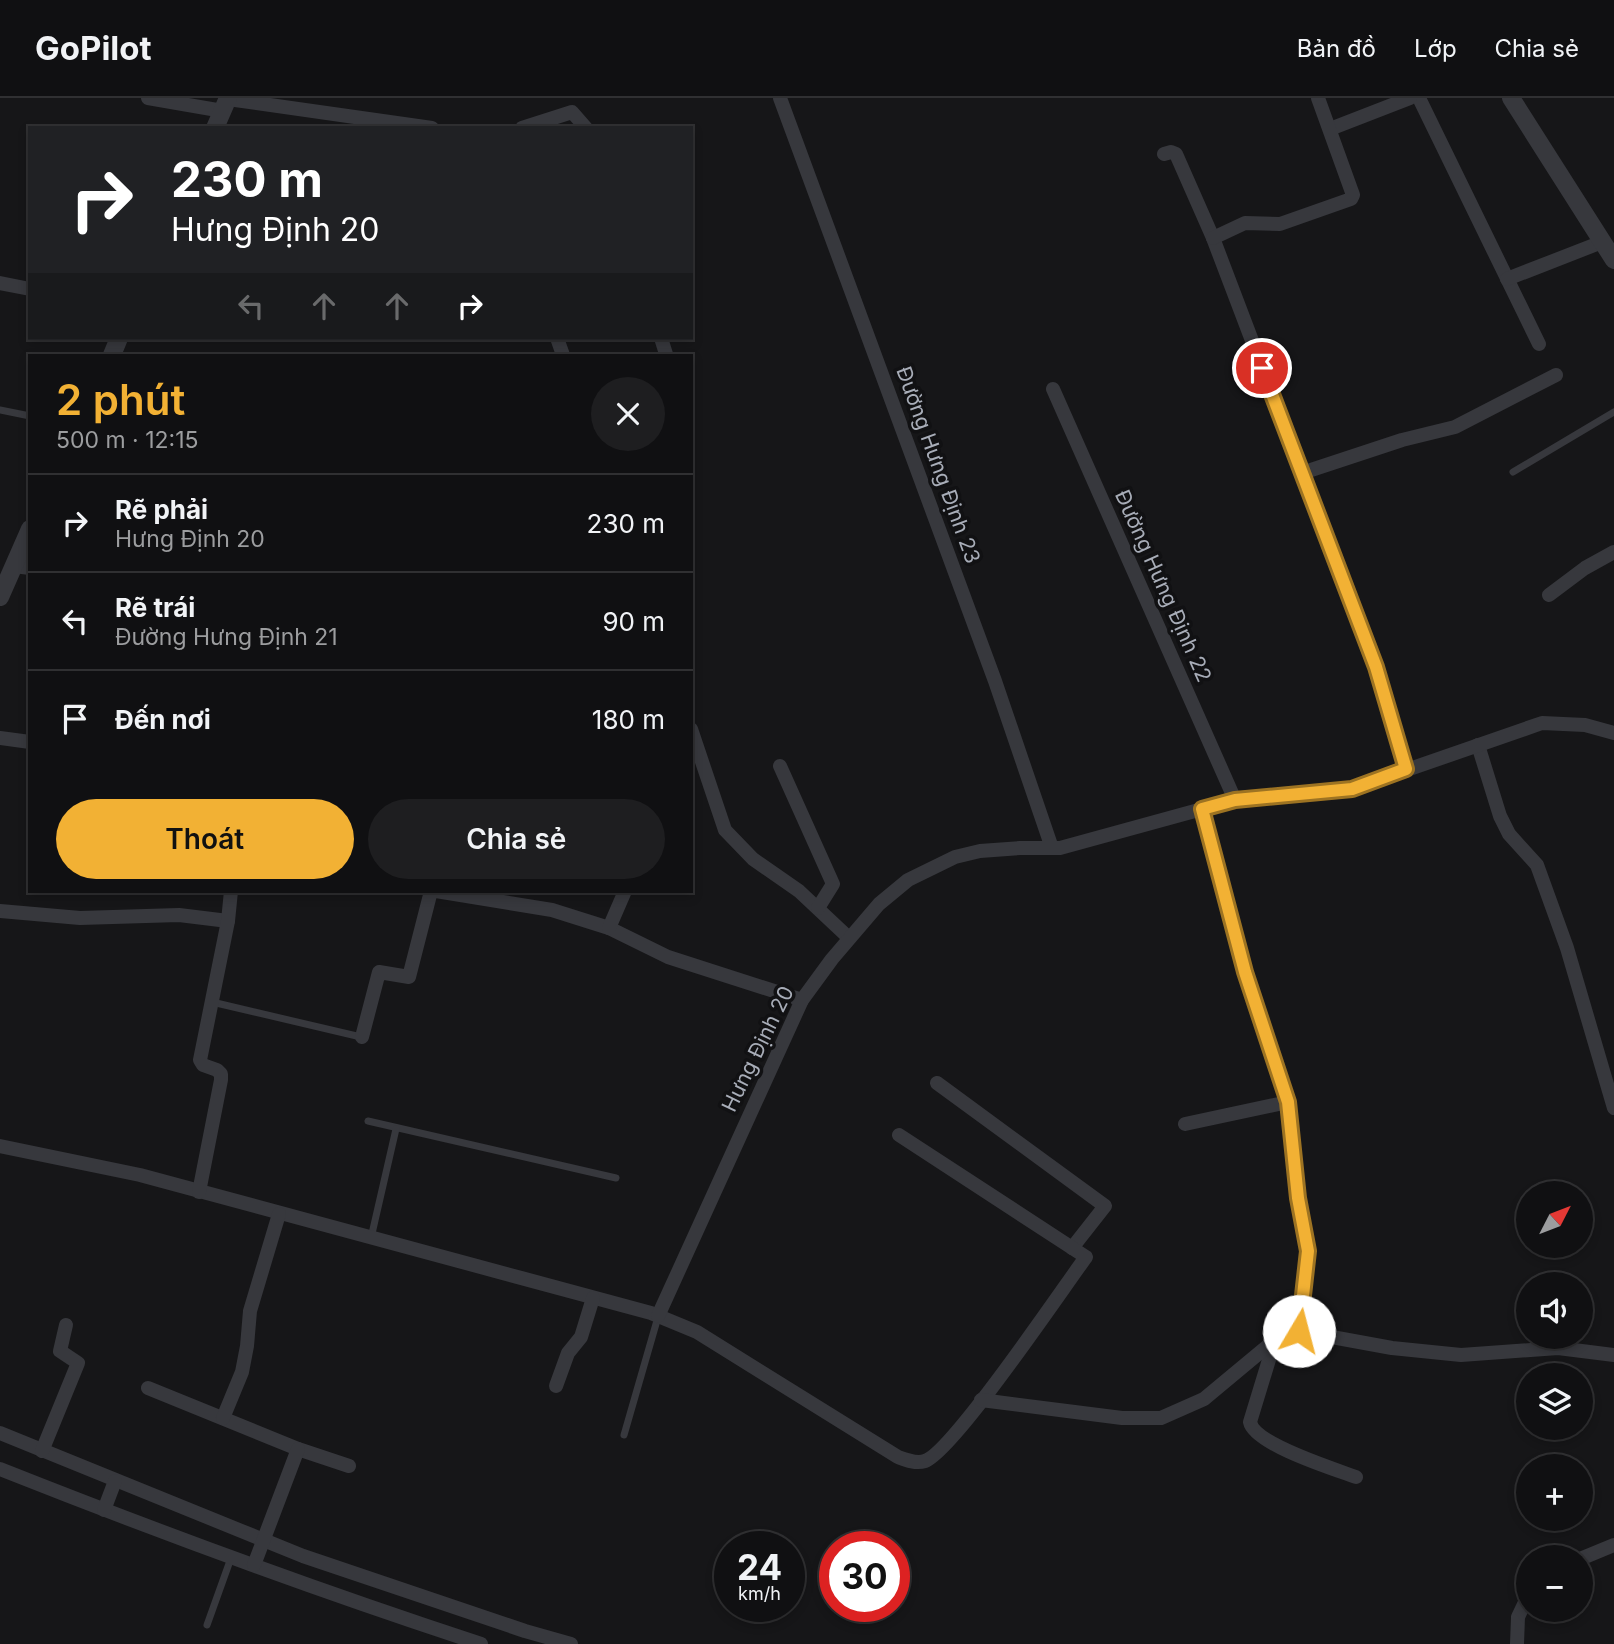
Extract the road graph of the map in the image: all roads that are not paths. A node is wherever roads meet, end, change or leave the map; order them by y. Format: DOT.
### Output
graph roads {
  1 [pos="148,98"];
  2 [pos="780,98"];
  3 [pos="1318,98"];
  4 [pos="1410,98"];
  5 [pos="1419,98"];
  6 [pos="1511,98"];
  7 [pos="224,109"];
  8 [pos="410,126"];
  9 [pos="528,126"];
  10 [pos="584,126"];
  11 [pos="1330,129"];
  12 [pos="1164,154"];
  13 [pos="1213,237"];
  14 [pos="1602,242"];
  15 [pos="1614,260"];
  16 [pos="1507,279"];
  17 [pos="0,284"];
  18 [pos="28,289"];
  19 [pos="1539,344"];
  20 [pos="1556,375"];
  21 [pos="1053,389"];
  22 [pos="0,410"];
  23 [pos="1614,412"];
  24 [pos="28,416"];
  25 [pos="1513,471"];
  26 [pos="1302,473"];
  27 [pos="28,534"];
  28 [pos="1614,552"];
  29 [pos="13,570"];
  30 [pos="1549,595"];
  31 [pos="0,597"];
  32 [pos="1614,733"];
  33 [pos="693,735"];
  34 [pos="0,738"];
  35 [pos="28,742"];
  36 [pos="1478,745"];
  37 [pos="780,766"];
  38 [pos="1406,769"];
  39 [pos="1235,800"];
  40 [pos="1202,809"];
  41 [pos="1052,848"];
  42 [pos="231,893"];
  43 [pos="433,893"];
  44 [pos="446,893"];
  45 [pos="624,893"];
  46 [pos="818,908"];
  47 [pos="0,911"];
  48 [pos="228,921"];
  49 [pos="609,928"];
  50 [pos="849,938"];
  51 [pos="802,1000"];
  52 [pos="212,1002"];
  53 [pos="362,1037"];
  54 [pos="937,1083"];
  55 [pos="1288,1102"];
  56 [pos="1614,1108"];
  57 [pos="368,1121"];
  58 [pos="1185,1124"];
  59 [pos="396,1129"];
  60 [pos="899,1135"];
  61 [pos="0,1146"];
  62 [pos="616,1178"];
  63 [pos="200,1192"];
  64 [pos="279,1214"];
  65 [pos="371,1239"];
  66 [pos="1072,1248"];
  67 [pos="593,1298"];
  68 [pos="658,1316"];
  69 [pos="66,1325"];
  70 [pos="1299,1331"];
  71 [pos="1275,1339"];
  72 [pos="1614,1355"];
  73 [pos="556,1386"];
  74 [pos="148,1388"];
  75 [pos="981,1400"];
  76 [pos="223,1418"];
  77 [pos="0,1433"];
  78 [pos="624,1434"];
  79 [pos="298,1449"];
  80 [pos="42,1451"];
  81 [pos="349,1466"];
  82 [pos="0,1469"];
  83 [pos="1356,1477"];
  84 [pos="115,1480"];
  85 [pos="104,1510"];
  86 [pos="262,1539"];
  87 [pos="1614,1545"];
  88 [pos="1593,1554"];
  89 [pos="231,1557"];
  90 [pos="254,1565"];
  91 [pos="1518,1622"];
  92 [pos="207,1625"];
  93 [pos="481,1644"];
  94 [pos="571,1644"];
  95 [pos="1517,1644"];
  1 -- 7 [label="street"];
  2 -- 41 [label="street, Đường Hưng Định 23"];
  3 -- 11 [label="street"];
  4 -- 11 [label="street"];
  5 -- 16 [label="street"];
  6 -- 14 [label="street"];
  7 -- 8 [label="street"];
  9 -- 10 [label="street"];
  11 -- 13 [label="street"];
  12 -- 13 [label="street"];
  13 -- 26 [label="street"];
  14 -- 15 [label="street"];
  14 -- 16 [label="street"];
  16 -- 19 [label="street"];
  17 -- 18 [label="street"];
  20 -- 26 [label="street"];
  21 -- 39 [label="street, Đường Hưng Định 22"];
  22 -- 24 [label="lane"];
  23 -- 25 [label="lane"];
  26 -- 38 [label="street"];
  27 -- 29 [label="street"];
  28 -- 30 [label="street"];
  29 -- 31 [label="street"];
  32 -- 36 [label="street, Hưng Định 20"];
  33 -- 46 [label="street"];
  34 -- 35 [label="street"];
  36 -- 38 [label="street, Hưng Định 20"];
  36 -- 56 [label="street"];
  37 -- 46 [label="street"];
  38 -- 39 [label="street, Hưng Định 20"];
  39 -- 40 [label="street, Hưng Định 20"];
  40 -- 41 [label="street, Hưng Định 20"];
  40 -- 55 [label="street"];
  41 -- 50 [label="street, Hưng Định 20"];
  42 -- 48 [label="street"];
  43 -- 53 [label="street"];
  44 -- 49 [label="street"];
  45 -- 49 [label="street"];
  46 -- 50 [label="street"];
  47 -- 48 [label="street"];
  48 -- 52 [label="street"];
  49 -- 51 [label="street"];
  50 -- 51 [label="street, Hưng Định 20"];
  51 -- 68 [label="street, Hưng Định 20"];
  52 -- 53 [label="lane"];
  52 -- 63 [label="street"];
  54 -- 66 [label="street"];
  55 -- 58 [label="street"];
  55 -- 70 [label="street"];
  57 -- 59 [label="lane"];
  59 -- 62 [label="lane"];
  59 -- 65 [label="lane"];
  60 -- 66 [label="street"];
  61 -- 63 [label="street"];
  63 -- 64 [label="street"];
  64 -- 65 [label="street"];
  64 -- 76 [label="street"];
  65 -- 67 [label="street"];
  66 -- 75 [label="street"];
  67 -- 68 [label="street"];
  67 -- 73 [label="street"];
  68 -- 75 [label="street"];
  68 -- 78 [label="lane"];
  69 -- 80 [label="street"];
  70 -- 71 [label="street"];
  70 -- 72 [label="street"];
  71 -- 75 [label="street"];
  71 -- 83 [label="street"];
  74 -- 76 [label="street"];
  76 -- 79 [label="street"];
  77 -- 80 [label="street"];
  79 -- 81 [label="street"];
  79 -- 86 [label="street"];
  80 -- 84 [label="street"];
  82 -- 85 [label="street"];
  84 -- 85 [label="street"];
  84 -- 86 [label="street"];
  85 -- 89 [label="street"];
  86 -- 90 [label="street"];
  86 -- 94 [label="street"];
  87 -- 88 [label="street"];
  89 -- 90 [label="street"];
  89 -- 92 [label="lane"];
  90 -- 93 [label="street"];
  91 -- 95 [label="street"];
}
